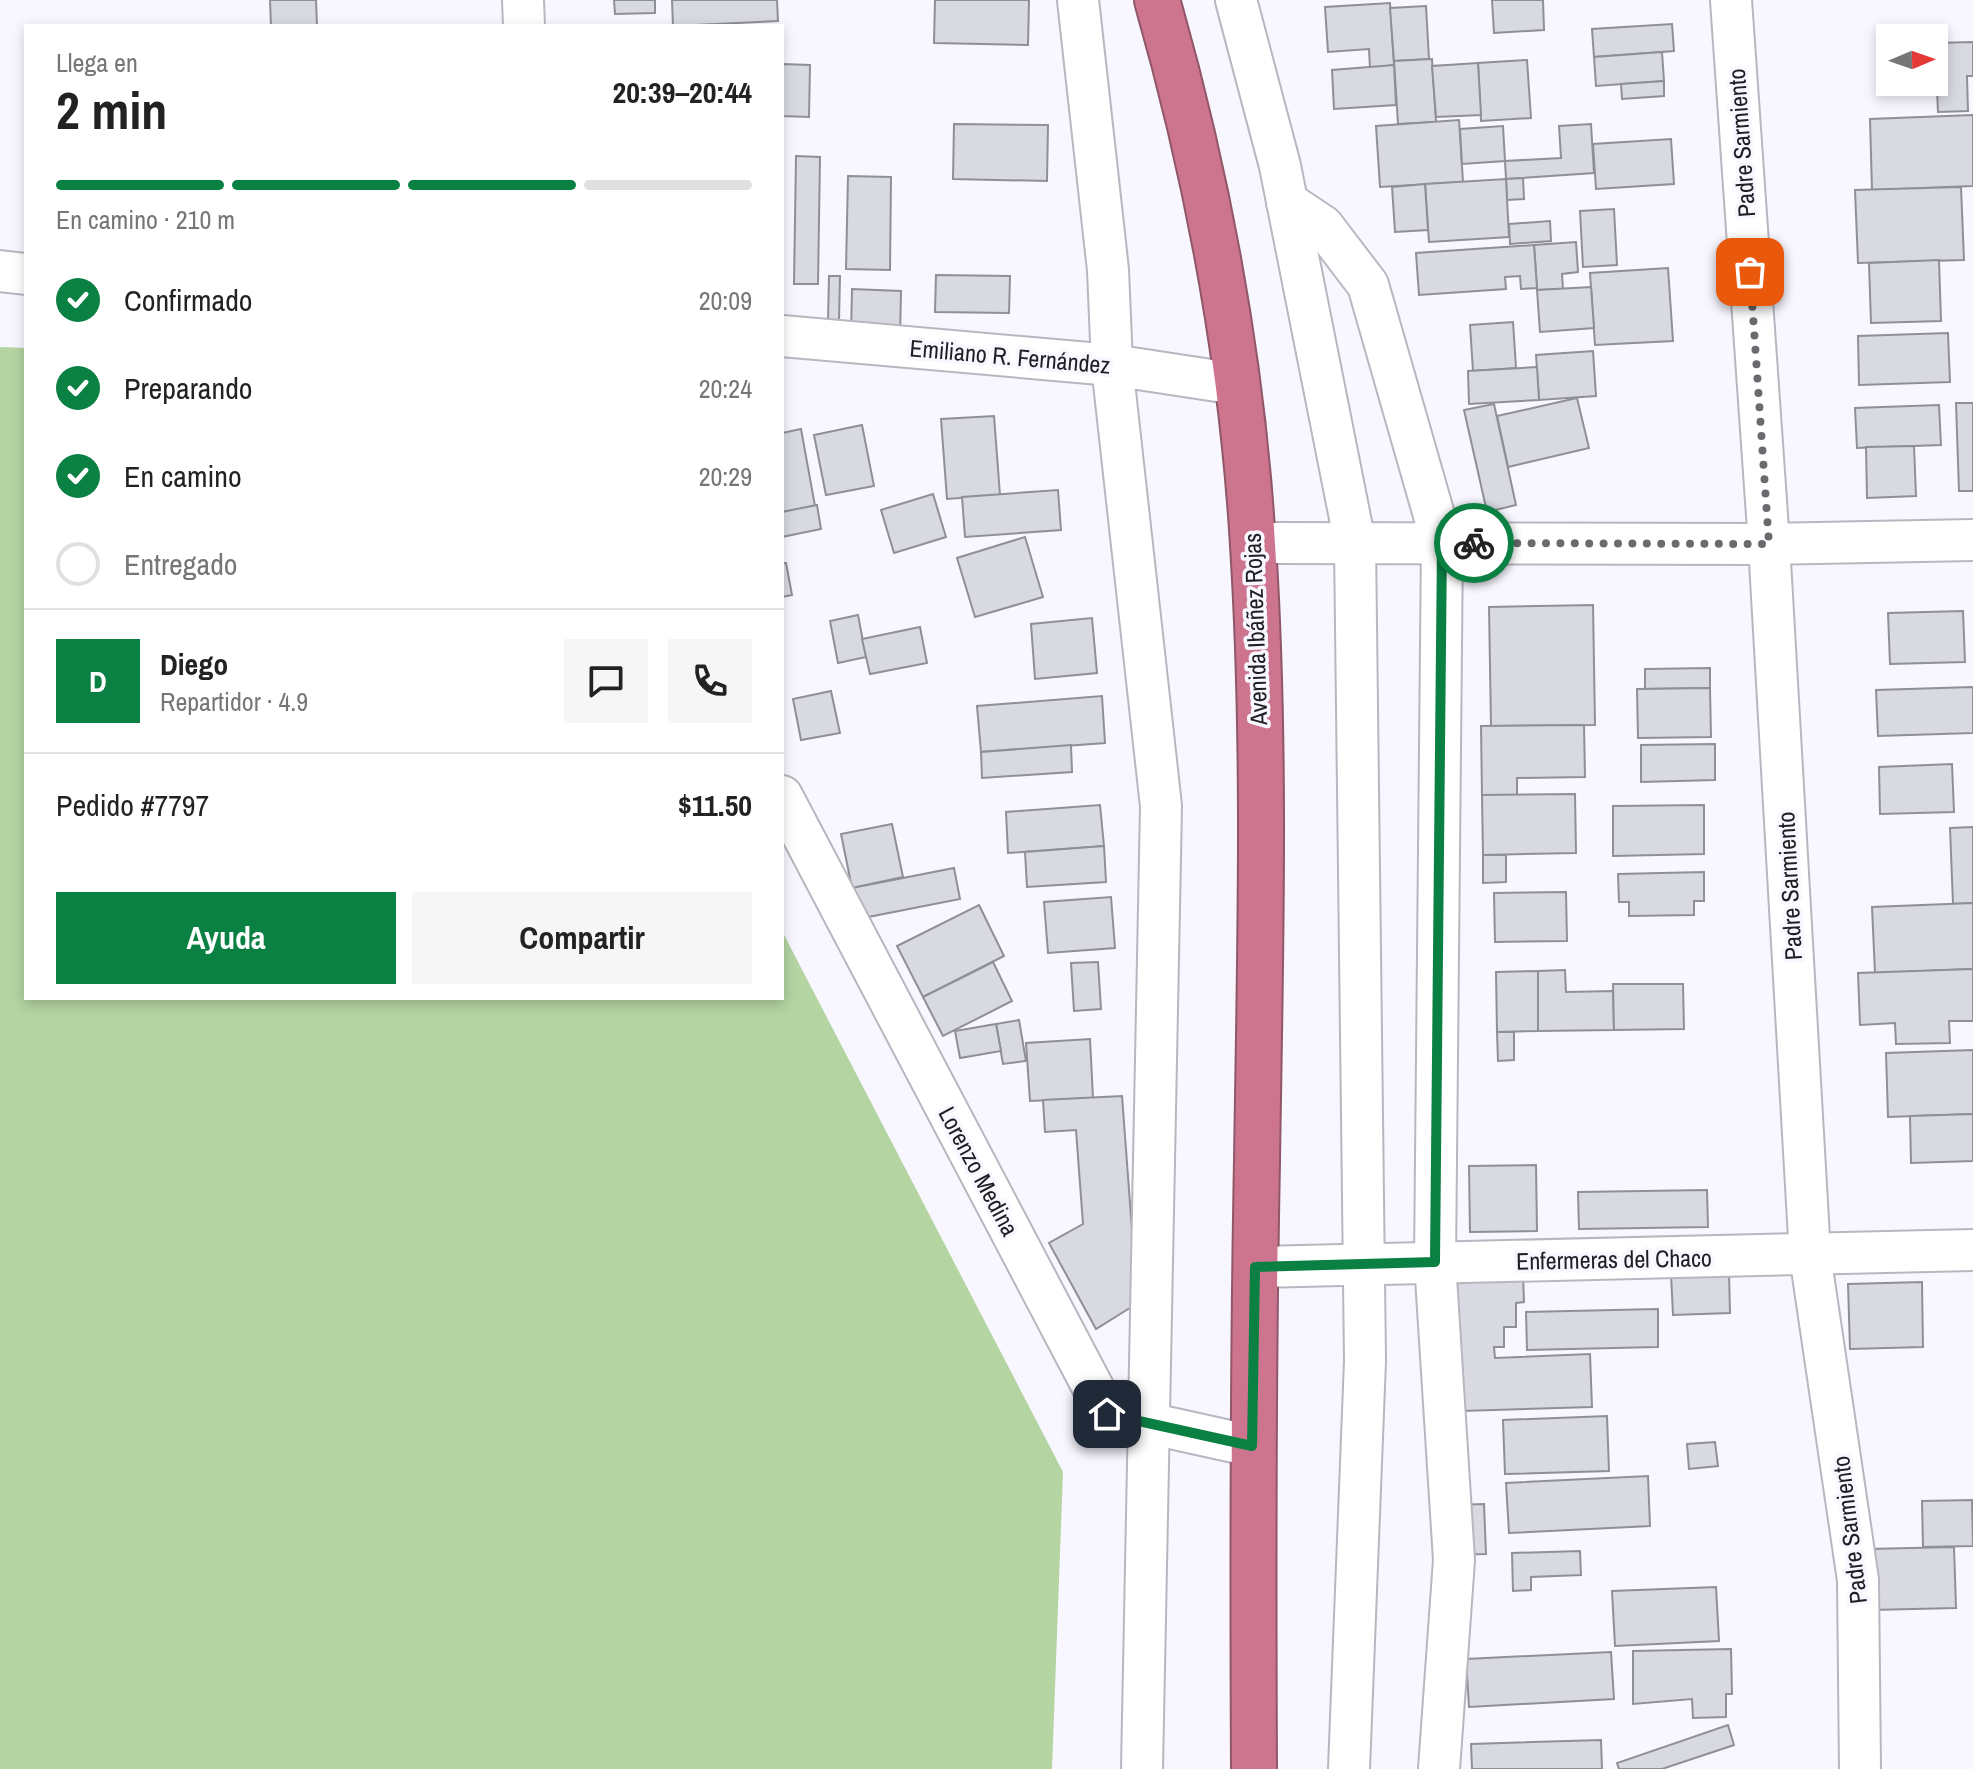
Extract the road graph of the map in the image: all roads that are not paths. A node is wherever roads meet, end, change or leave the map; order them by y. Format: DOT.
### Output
graph roads {
  1 [pos="523,0"];
  2 [pos="1078,0"];
  3 [pos="1157,0"];
  4 [pos="1236,0"];
  5 [pos="1731,0"];
  6 [pos="524,24"];
  7 [pos="1287,202"];
  8 [pos="0,271"];
  9 [pos="24,274"];
  10 [pos="784,336"];
  11 [pos="1112,365"];
  12 [pos="1237,384"];
  13 [pos="1973,540"];
  14 [pos="1253,543"];
  15 [pos="1355,543"];
  16 [pos="1442,543"];
  17 [pos="1769,544"];
  18 [pos="784,800"];
  19 [pos="1973,1250"];
  20 [pos="1810,1255"];
  21 [pos="1435,1262"];
  22 [pos="1364,1264"];
  23 [pos="1255,1267"];
  24 [pos="1150,1424"];
  25 [pos="1252,1446"];
  26 [pos="1142,1769"];
  27 [pos="1254,1769"];
  28 [pos="1349,1769"];
  29 [pos="1439,1769"];
  30 [pos="1860,1769"];
  1 -- 6 [label="street"];
  2 -- 11 [label="street"];
  3 -- 12 [label="highway, Avenida Ibáñez Rojas"];
  4 -- 7 [label="street"];
  5 -- 17 [label="street, Padre Sarmiento"];
  7 -- 15 [label="street"];
  7 -- 16 [label="street"];
  8 -- 9 [label="street"];
  10 -- 11 [label="street, Emiliano R. Fernández"];
  11 -- 12 [label="street, Emiliano R. Fernández"];
  11 -- 24 [label="street"];
  12 -- 14 [label="highway, Avenida Ibáñez Rojas"];
  13 -- 17 [label="street"];
  14 -- 15 [label="street"];
  14 -- 23 [label="highway, Avenida Ibáñez Rojas"];
  15 -- 16 [label="street"];
  15 -- 22 [label="street"];
  16 -- 17 [label="street"];
  16 -- 21 [label="street"];
  17 -- 20 [label="street, Padre Sarmiento"];
  18 -- 24 [label="street, Lorenzo Medina"];
  19 -- 20 [label="street, Enfermeras del Chaco"];
  20 -- 21 [label="street, Enfermeras del Chaco"];
  20 -- 30 [label="street, Padre Sarmiento"];
  21 -- 22 [label="street, Enfermeras del Chaco"];
  21 -- 29 [label="street"];
  22 -- 23 [label="street, Enfermeras del Chaco"];
  22 -- 28 [label="street"];
  23 -- 25 [label="highway, Avenida Ibáñez Rojas"];
  24 -- 25 [label="street, Lorenzo Medina"];
  24 -- 26 [label="street"];
  25 -- 27 [label="highway, Avenida Ibáñez Rojas"];
}
